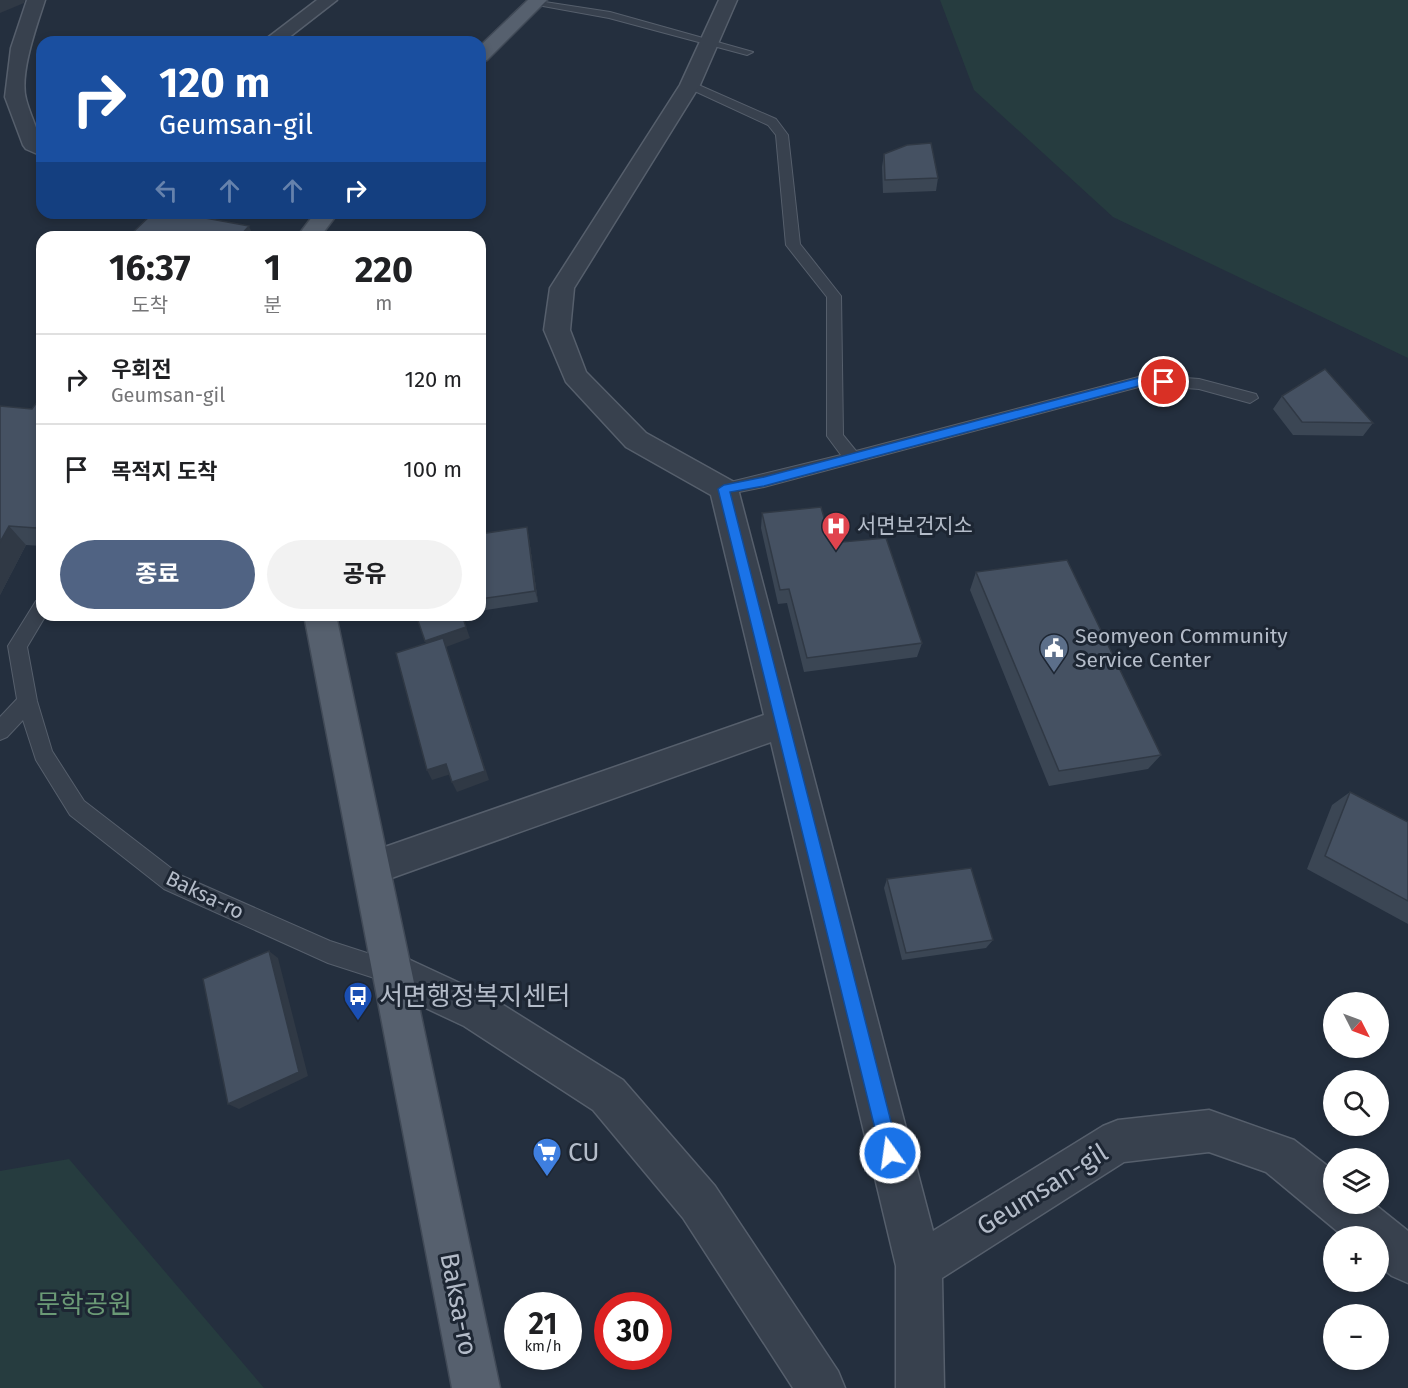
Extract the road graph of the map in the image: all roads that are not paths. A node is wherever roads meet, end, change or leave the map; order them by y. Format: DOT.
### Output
graph roads {
  1 [pos="36,0"];
  2 [pos="328,0"];
  3 [pos="728,0"];
  4 [pos="537,1"];
  5 [pos="279,36"];
  6 [pos="709,42"];
  7 [pos="486,50"];
  8 [pos="747,52"];
  9 [pos="690,85"];
  10 [pos="36,147"];
  11 [pos="322,219"];
  12 [pos="313,231"];
  13 [pos="1250,398"];
  14 [pos="852,458"];
  15 [pos="724,489"];
  16 [pos="36,616"];
  17 [pos="321,621"];
  18 [pos="27,701"];
  19 [pos="782,724"];
  20 [pos="0,731"];
  21 [pos="372,868"];
  22 [pos="393,972"];
  23 [pos="1323,1191"];
  24 [pos="1352,1214"];
  25 [pos="1408,1260"];
  26 [pos="919,1266"];
  27 [pos="816,1381"];
  28 [pos="476,1388"];
  29 [pos="920,1388"];
  1 -- 10 [label="street"];
  2 -- 5 [label="street"];
  3 -- 6 [label="street"];
  4 -- 6 [label="lane"];
  4 -- 7 [label="main road"];
  6 -- 8 [label="lane"];
  6 -- 9 [label="street"];
  9 -- 14 [label="lane"];
  9 -- 15 [label="street"];
  11 -- 12 [label="main road"];
  13 -- 14 [label="lane"];
  14 -- 15 [label="lane"];
  15 -- 19 [label="street"];
  16 -- 18 [label="lane, Baksa-ro"];
  17 -- 21 [label="main road, Baksa-ro"];
  18 -- 20 [label="lane"];
  18 -- 22 [label="lane, Baksa-ro"];
  19 -- 21 [label="street"];
  19 -- 26 [label="street"];
  21 -- 22 [label="main road, Baksa-ro"];
  22 -- 27 [label="street"];
  22 -- 28 [label="main road, Baksa-ro"];
  23 -- 26 [label="street, Geumsan-gil"];
  24 -- 25 [label="street"];
  26 -- 29 [label="street"];
}
